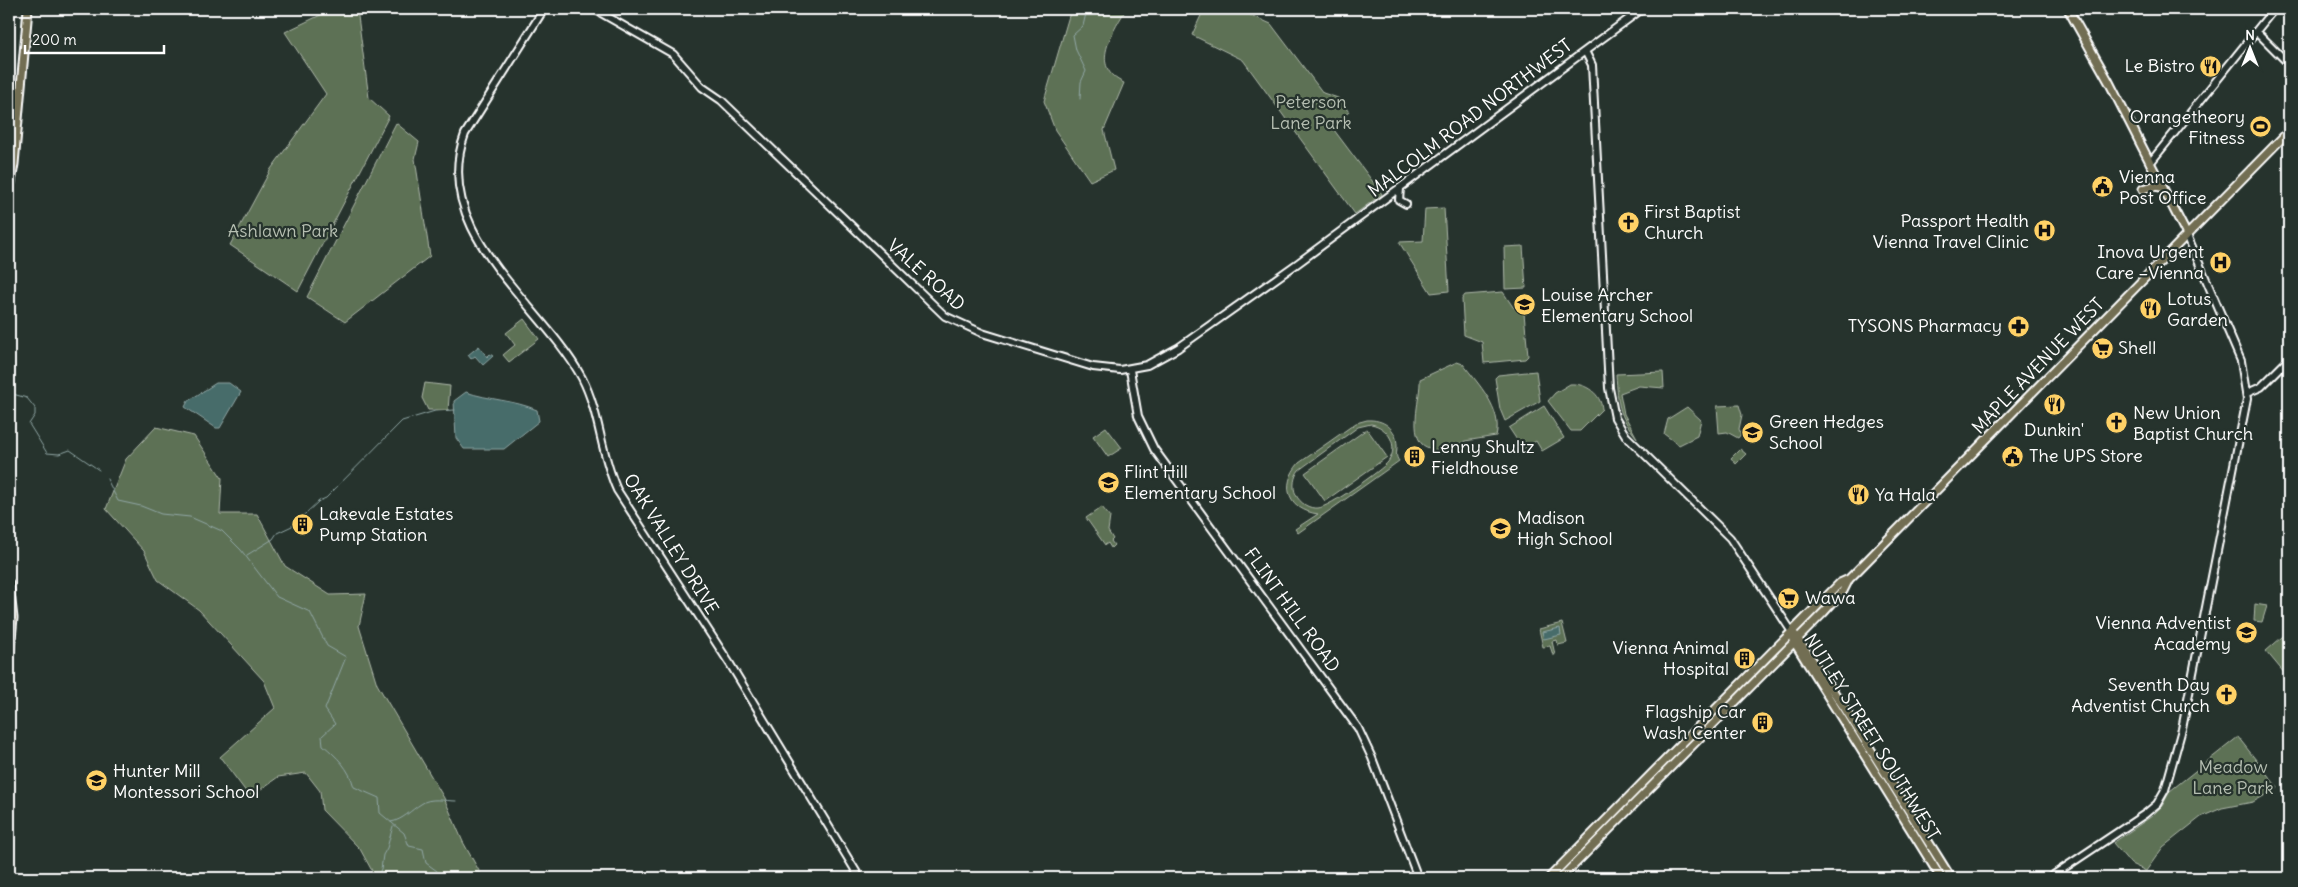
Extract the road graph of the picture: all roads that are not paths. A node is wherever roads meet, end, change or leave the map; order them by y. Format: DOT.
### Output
graph roads {
  1 [pos="28,9"];
  2 [pos="544,9"];
  3 [pos="594,9"];
  4 [pos="1642,9"];
  5 [pos="2068,9"];
  6 [pos="2274,9"];
  7 [pos="2256,31"];
  8 [pos="1585,51"];
  9 [pos="2289,64"];
  10 [pos="18,118"];
  11 [pos="2289,131"];
  12 [pos="9,140"];
  13 [pos="12,149"];
  14 [pos="2150,163"];
  15 [pos="2161,187"];
  16 [pos="1400,189"];
  17 [pos="2143,189"];
  18 [pos="9,194"];
  19 [pos="1406,204"];
  20 [pos="2187,235"];
  21 [pos="1315,250"];
  22 [pos="2289,359"];
  23 [pos="1130,370"];
  24 [pos="2247,393"];
  25 [pos="1849,579"];
  26 [pos="9,582"];
  27 [pos="1792,632"];
  28 [pos="1796,640"];
  29 [pos="9,660"];
  30 [pos="860,878"];
  31 [pos="1418,878"];
  32 [pos="1549,878"];
  33 [pos="1561,878"];
  34 [pos="1941,878"];
  35 [pos="1951,878"];
  36 [pos="2048,878"];
  1 -- 10 [label="main road"];
  2 -- 30 [label="street, OAK VALLEY DRIVE"];
  3 -- 23 [label="street, VALE ROAD"];
  4 -- 8 [label="street, MALCOLM ROAD NORTHWEST"];
  5 -- 14 [label="main road"];
  6 -- 7 [label="street"];
  7 -- 9 [label="street"];
  7 -- 14 [label="street"];
  8 -- 16 [label="street, MALCOLM ROAD NORTHWEST"];
  8 -- 27 [label="street"];
  10 -- 12 [label="main road"];
  10 -- 13 [label="main road"];
  11 -- 20 [label="main road, MAPLE AVENUE WEST"];
  13 -- 18 [label="main road"];
  14 -- 15 [label="main road"];
  15 -- 17 [label="main road"];
  15 -- 20 [label="main road"];
  16 -- 19 [label="street"];
  16 -- 21 [label="street, MALCOLM ROAD NORTHWEST"];
  20 -- 24 [label="street"];
  20 -- 25 [label="main road, MAPLE AVENUE WEST"];
  21 -- 23 [label="street, VALE ROAD"];
  22 -- 24 [label="street"];
  23 -- 31 [label="street, FLINT HILL ROAD"];
  24 -- 36 [label="street"];
  25 -- 27 [label="main road, MAPLE AVENUE WEST"];
  25 -- 28 [label="main road, MAPLE AVENUE WEST"];
  26 -- 29 [label="main road"];
  27 -- 28 [label="main road, NUTLEY STREET SOUTHWEST"];
  27 -- 32 [label="main road, MAPLE AVENUE WEST"];
  28 -- 33 [label="main road, MAPLE AVENUE WEST"];
  28 -- 34 [label="main road, NUTLEY STREET SOUTHWEST"];
  28 -- 35 [label="main road, NUTLEY STREET SOUTHWEST"];
}
